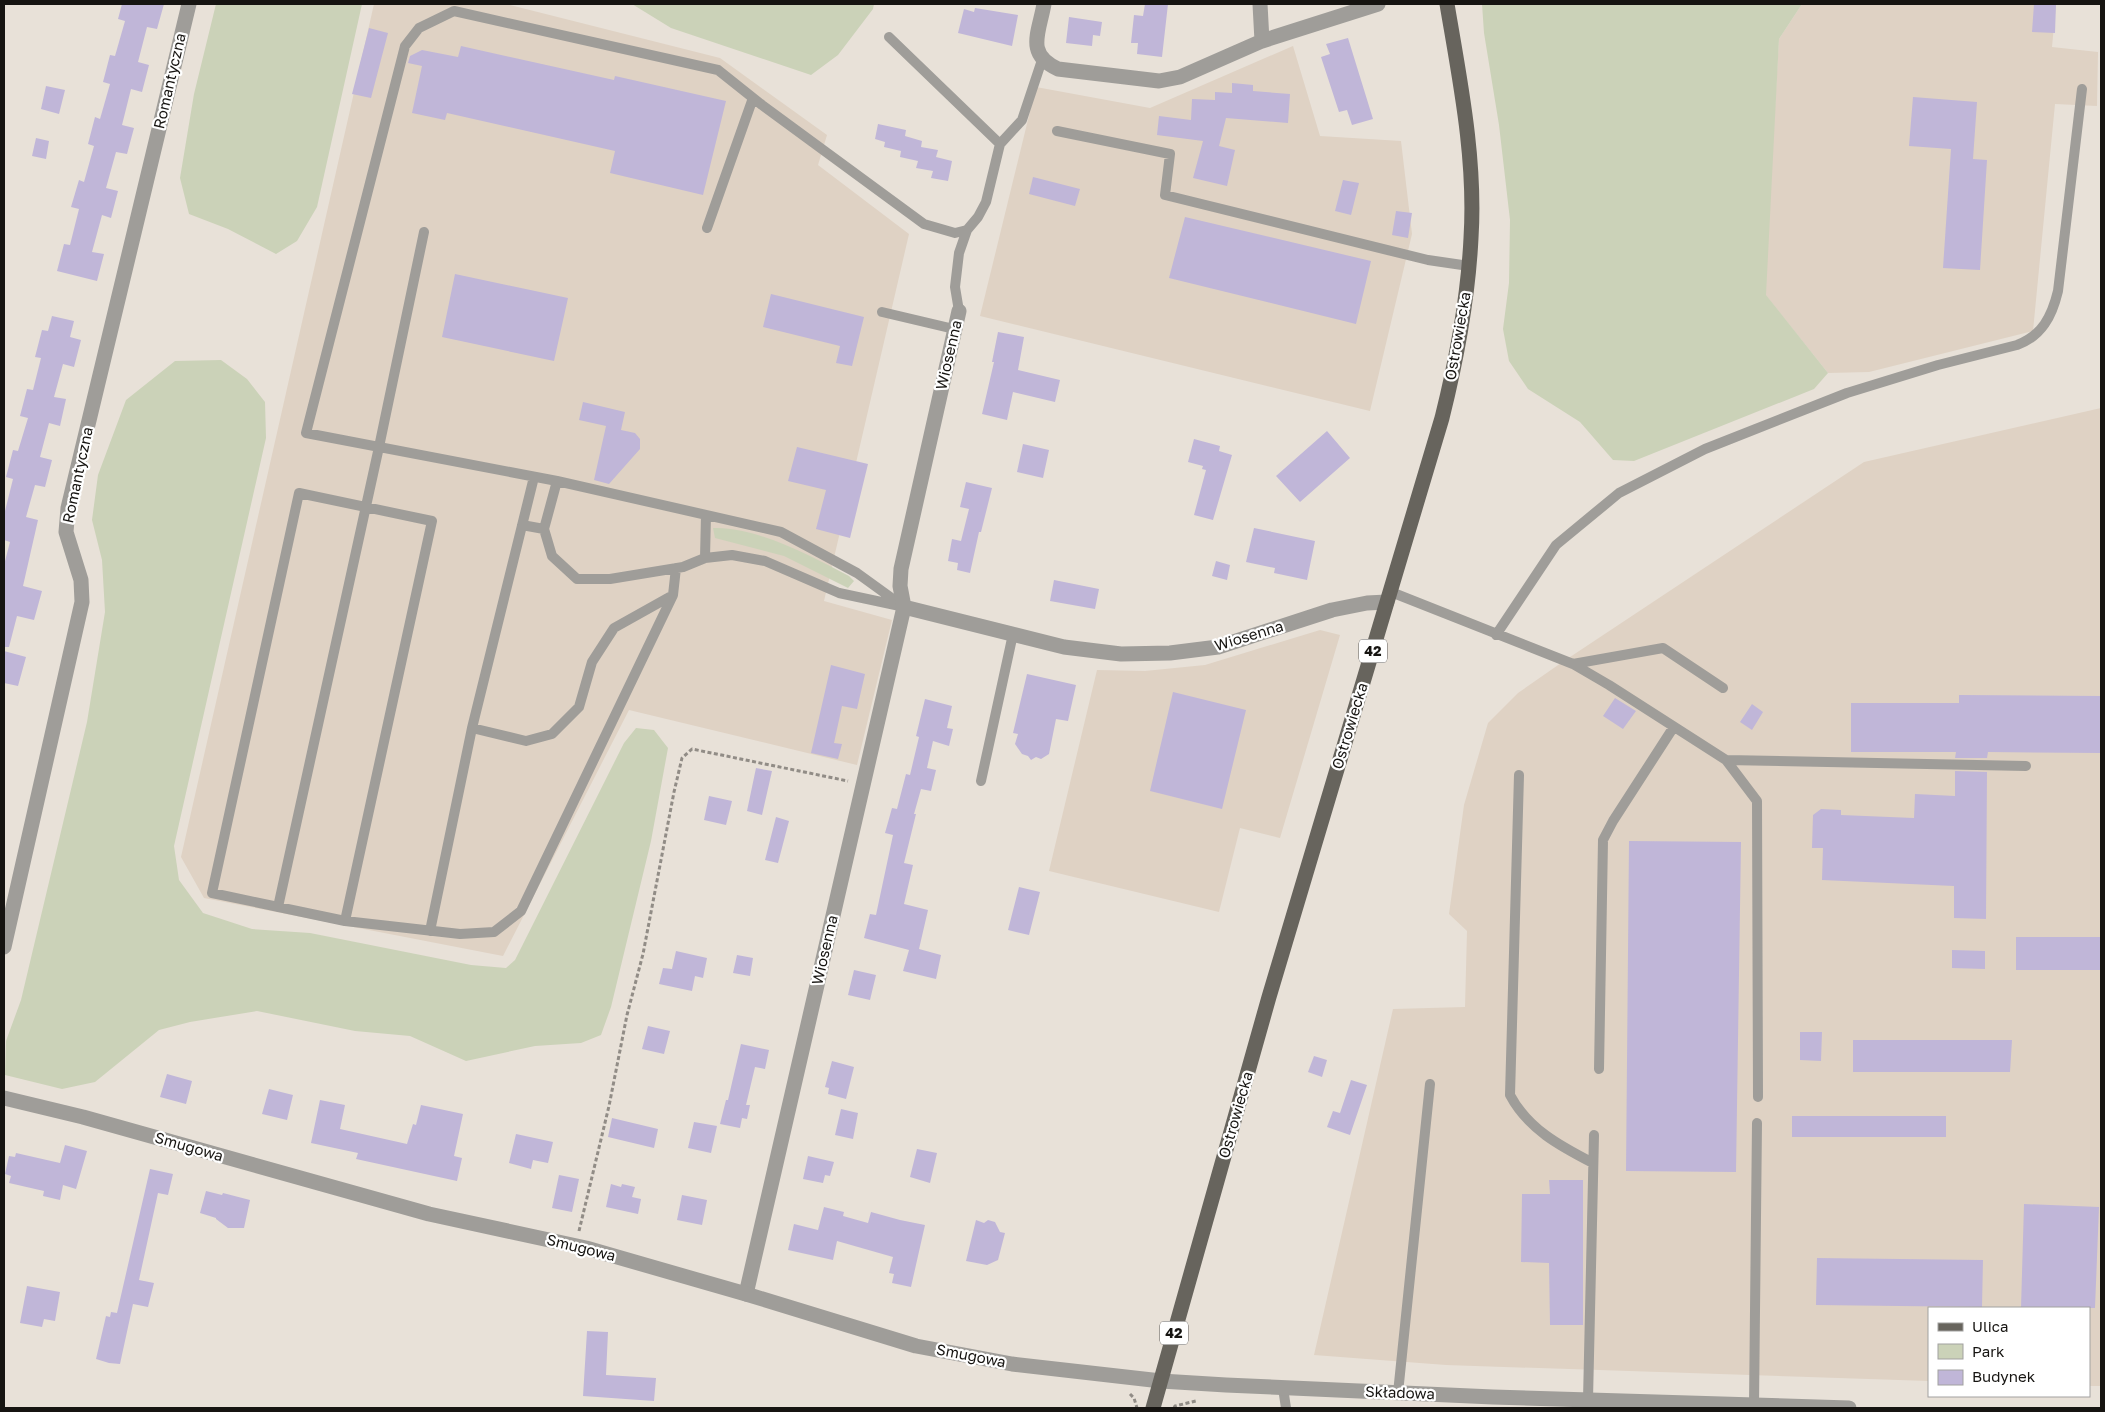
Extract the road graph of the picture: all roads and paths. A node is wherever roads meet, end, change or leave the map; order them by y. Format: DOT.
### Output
graph roads {
  1 [pos="189,4"];
  2 [pos="1044,4"];
  3 [pos="1260,4"];
  4 [pos="1378,4"];
  5 [pos="1447,4"];
  6 [pos="889,37"];
  7 [pos="1262,41"];
  8 [pos="1042,60"];
  9 [pos="2082,89"];
  10 [pos="753,98"];
  11 [pos="1057,131"];
  12 [pos="1000,144"];
  13 [pos="707,228"];
  14 [pos="967,230"];
  15 [pos="424,232"];
  16 [pos="1469,266"];
  17 [pos="959,311"];
  18 [pos="882,312"];
  19 [pos="954,330"];
  20 [pos="379,447"];
  21 [pos="534,477"];
  22 [pos="557,482"];
  23 [pos="366,507"];
  24 [pos="706,515"];
  25 [pos="522,525"];
  26 [pos="544,529"];
  27 [pos="705,558"];
  28 [pos="676,568"];
  29 [pos="673,595"];
  30 [pos="1389,597"];
  31 [pos="904,607"];
  32 [pos="1013,634"];
  33 [pos="1496,635"];
  34 [pos="1573,664"];
  35 [pos="1723,688"];
  36 [pos="472,728"];
  37 [pos="1673,728"];
  38 [pos="1726,760"];
  39 [pos="2026,766"];
  40 [pos="1519,775"];
  41 [pos="981,781"];
  42 [pos="863,784"];
  43 [pos="278,907"];
  44 [pos="345,921"];
  45 [pos="430,931"];
  46 [pos="4,946"];
  47 [pos="1599,1069"];
  48 [pos="1430,1084"];
  49 [pos="1758,1097"];
  50 [pos="4,1098"];
  51 [pos="1757,1123"];
  52 [pos="1594,1135"];
  53 [pos="1593,1163"];
  54 [pos="576,1246"];
  55 [pos="746,1294"];
  56 [pos="1161,1381"];
  57 [pos="1283,1388"];
  58 [pos="1128,1392"];
  59 [pos="1398,1393"];
  60 [pos="1202,1399"];
  61 [pos="1588,1400"];
  62 [pos="1494,1403"];
  63 [pos="1558,1404"];
  64 [pos="1754,1405"];
  65 [pos="1181,1406"];
  66 [pos="1137,1408"];
  67 [pos="1153,1408"];
  68 [pos="1174,1408"];
  69 [pos="1286,1408"];
  70 [pos="1849,1408"];
  1 -- 46 [label="street, Romantyczna"];
  2 -- 8 [label="street, Wiosenna"];
  3 -- 7 [label="street"];
  4 -- 7 [label="street"];
  5 -- 16 [label="main road, Ostrowiecka / 42"];
  6 -- 12 [label="lane"];
  7 -- 8 [label="street"];
  8 -- 12 [label="lane, Wiosenna"];
  9 -- 33 [label="lane"];
  10 -- 13 [label="lane"];
  10 -- 14 [label="lane"];
  10 -- 20 [label="lane"];
  11 -- 16 [label="lane"];
  12 -- 14 [label="lane, Wiosenna"];
  14 -- 17 [label="lane, Wiosenna"];
  15 -- 20 [label="lane"];
  16 -- 30 [label="main road, Ostrowiecka / 42"];
  17 -- 19 [label="street, Wiosenna"];
  18 -- 19 [label="lane"];
  19 -- 31 [label="street, Wiosenna"];
  20 -- 21 [label="lane"];
  20 -- 23 [label="lane"];
  21 -- 22 [label="lane"];
  21 -- 25 [label="lane"];
  22 -- 24 [label="lane"];
  22 -- 26 [label="lane"];
  23 -- 43 [label="lane"];
  23 -- 43 [label="lane"];
  23 -- 44 [label="lane"];
  24 -- 27 [label="lane"];
  24 -- 31 [label="lane"];
  25 -- 26 [label="lane"];
  25 -- 36 [label="lane"];
  26 -- 28 [label="lane"];
  27 -- 28 [label="lane"];
  27 -- 31 [label="lane"];
  28 -- 29 [label="lane"];
  29 -- 36 [label="lane"];
  29 -- 45 [label="lane"];
  30 -- 32 [label="street, Wiosenna"];
  30 -- 33 [label="lane"];
  30 -- 56 [label="main road, Ostrowiecka / 42"];
  31 -- 32 [label="street, Wiosenna"];
  31 -- 42 [label="street, Wiosenna"];
  32 -- 41 [label="lane"];
  33 -- 34 [label="lane"];
  34 -- 35 [label="lane"];
  34 -- 37 [label="lane"];
  36 -- 45 [label="lane"];
  37 -- 38 [label="lane"];
  37 -- 47 [label="lane"];
  38 -- 39 [label="lane"];
  38 -- 49 [label="lane"];
  40 -- 53 [label="lane"];
  42 -- 54 [label="path"];
  42 -- 55 [label="street, Wiosenna"];
  43 -- 44 [label="lane"];
  44 -- 45 [label="lane"];
  48 -- 59 [label="lane"];
  50 -- 54 [label="street, Smugowa"];
  51 -- 64 [label="lane"];
  52 -- 53 [label="lane"];
  53 -- 61 [label="lane"];
  54 -- 55 [label="street, Smugowa"];
  55 -- 56 [label="street, Smugowa"];
  56 -- 57 [label="street, Składowa"];
  56 -- 67 [label="main road, Ostrowiecka / 42"];
  57 -- 59 [label="street, Składowa"];
  57 -- 69 [label="lane"];
  58 -- 66 [label="path"];
  59 -- 62 [label="street, Składowa"];
  60 -- 65 [label="path"];
  61 -- 63 [label="street, Składowa"];
  61 -- 64 [label="street, Składowa"];
  62 -- 63 [label="street, Składowa"];
  64 -- 70 [label="street, Składowa"];
  65 -- 68 [label="path"];
}
